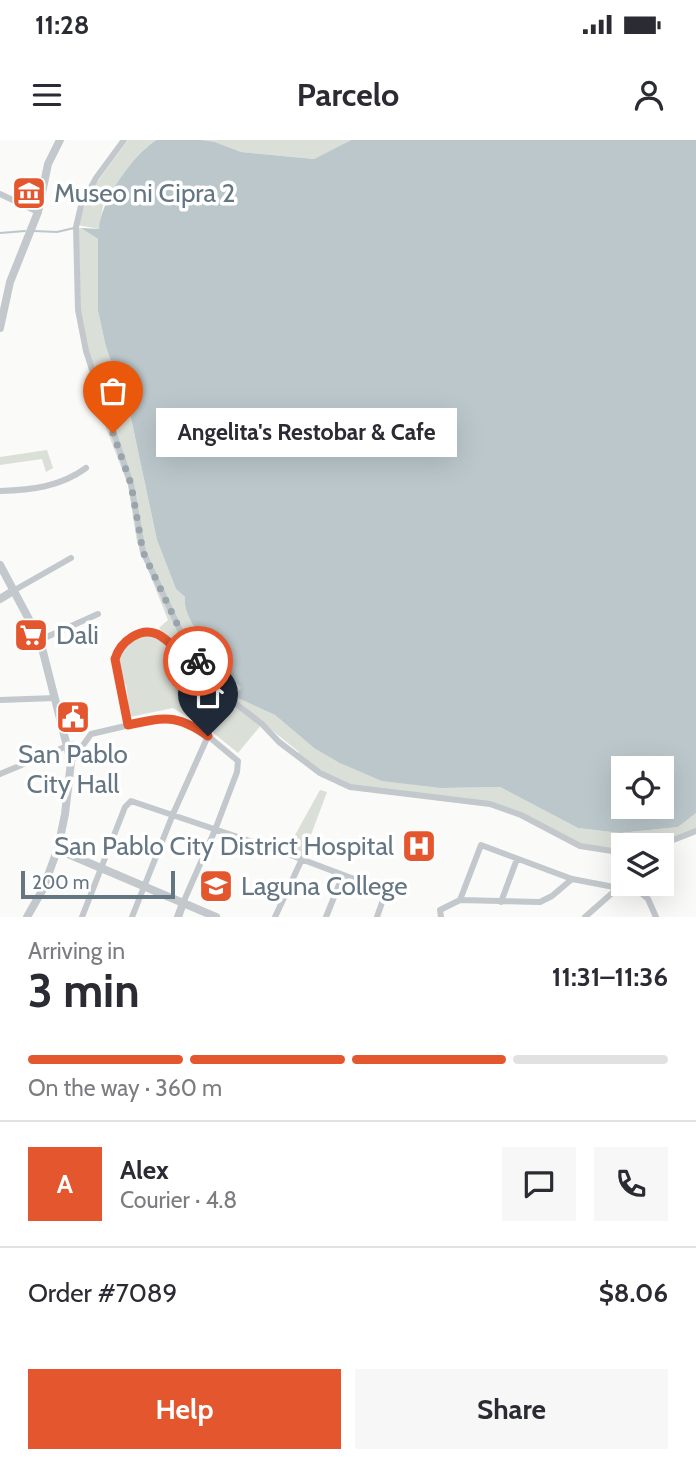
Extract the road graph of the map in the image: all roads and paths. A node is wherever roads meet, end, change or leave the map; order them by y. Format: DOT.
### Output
graph roads {
  1 [pos="60,140"];
  2 [pos="124,140"];
  3 [pos="0,194"];
  4 [pos="38,212"];
  5 [pos="0,328"];
  6 [pos="86,468"];
  7 [pos="0,491"];
  8 [pos="71,558"];
  9 [pos="0,565"];
  10 [pos="13,592"];
  11 [pos="0,599"];
  12 [pos="98,614"];
  13 [pos="40,640"];
  14 [pos="202,669"];
  15 [pos="55,698"];
  16 [pos="0,699"];
  17 [pos="128,725"];
  18 [pos="208,736"];
  19 [pos="70,745"];
  20 [pos="74,761"];
  21 [pos="0,774"];
  22 [pos="173,814"];
  23 [pos="215,830"];
  24 [pos="696,831"];
  25 [pos="674,840"];
  26 [pos="60,841"];
  27 [pos="611,851"];
  28 [pos="68,853"];
  29 [pos="55,858"];
  30 [pos="302,859"];
  31 [pos="517,859"];
  32 [pos="102,868"];
  33 [pos="343,874"];
  34 [pos="572,879"];
  35 [pos="611,886"];
  36 [pos="144,887"];
  37 [pos="611,894"];
  38 [pos="645,896"];
  39 [pos="460,900"];
  40 [pos="501,902"];
  41 [pos="183,904"];
  42 [pos="27,917"];
  43 [pos="82,917"];
  44 [pos="132,917"];
  45 [pos="178,917"];
  46 [pos="216,917"];
  47 [pos="275,917"];
  48 [pos="326,917"];
  49 [pos="377,917"];
  50 [pos="440,917"];
  51 [pos="585,917"];
  52 [pos="656,917"];
  1 -- 4 [label="street"];
  2 -- 14 [label="street"];
  3 -- 4 [label="street"];
  4 -- 5 [label="street"];
  6 -- 7 [label="street"];
  8 -- 10 [label="street"];
  9 -- 10 [label="street"];
  10 -- 11 [label="street"];
  10 -- 13 [label="street"];
  12 -- 13 [label="street"];
  13 -- 15 [label="street"];
  14 -- 17 [label="street"];
  14 -- 27 [label="street"];
  15 -- 16 [label="street"];
  15 -- 19 [label="street"];
  17 -- 18 [label="street"];
  17 -- 20 [label="street"];
  18 -- 22 [label="street"];
  18 -- 23 [label="street"];
  19 -- 20 [label="street"];
  19 -- 21 [label="street"];
  20 -- 26 [label="street"];
  22 -- 23 [label="street"];
  22 -- 32 [label="street"];
  22 -- 36 [label="street"];
  23 -- 30 [label="street"];
  23 -- 41 [label="street"];
  24 -- 25 [label="street"];
  26 -- 28 [label="street"];
  26 -- 29 [label="street"];
  28 -- 29 [label="street"];
  28 -- 32 [label="street"];
  29 -- 42 [label="street"];
  30 -- 33 [label="street"];
  30 -- 47 [label="street"];
  31 -- 34 [label="street"];
  31 -- 39 [label="street"];
  31 -- 40 [label="street"];
  32 -- 36 [label="street"];
  32 -- 43 [label="street"];
  33 -- 48 [label="street"];
  33 -- 49 [label="street"];
  34 -- 35 [label="street"];
  34 -- 40 [label="street"];
  36 -- 41 [label="street"];
  36 -- 44 [label="street"];
  37 -- 51 [label="street"];
  38 -- 52 [label="street"];
  39 -- 40 [label="street"];
  39 -- 50 [label="street"];
  41 -- 45 [label="street"];
  41 -- 46 [label="street"];
}
